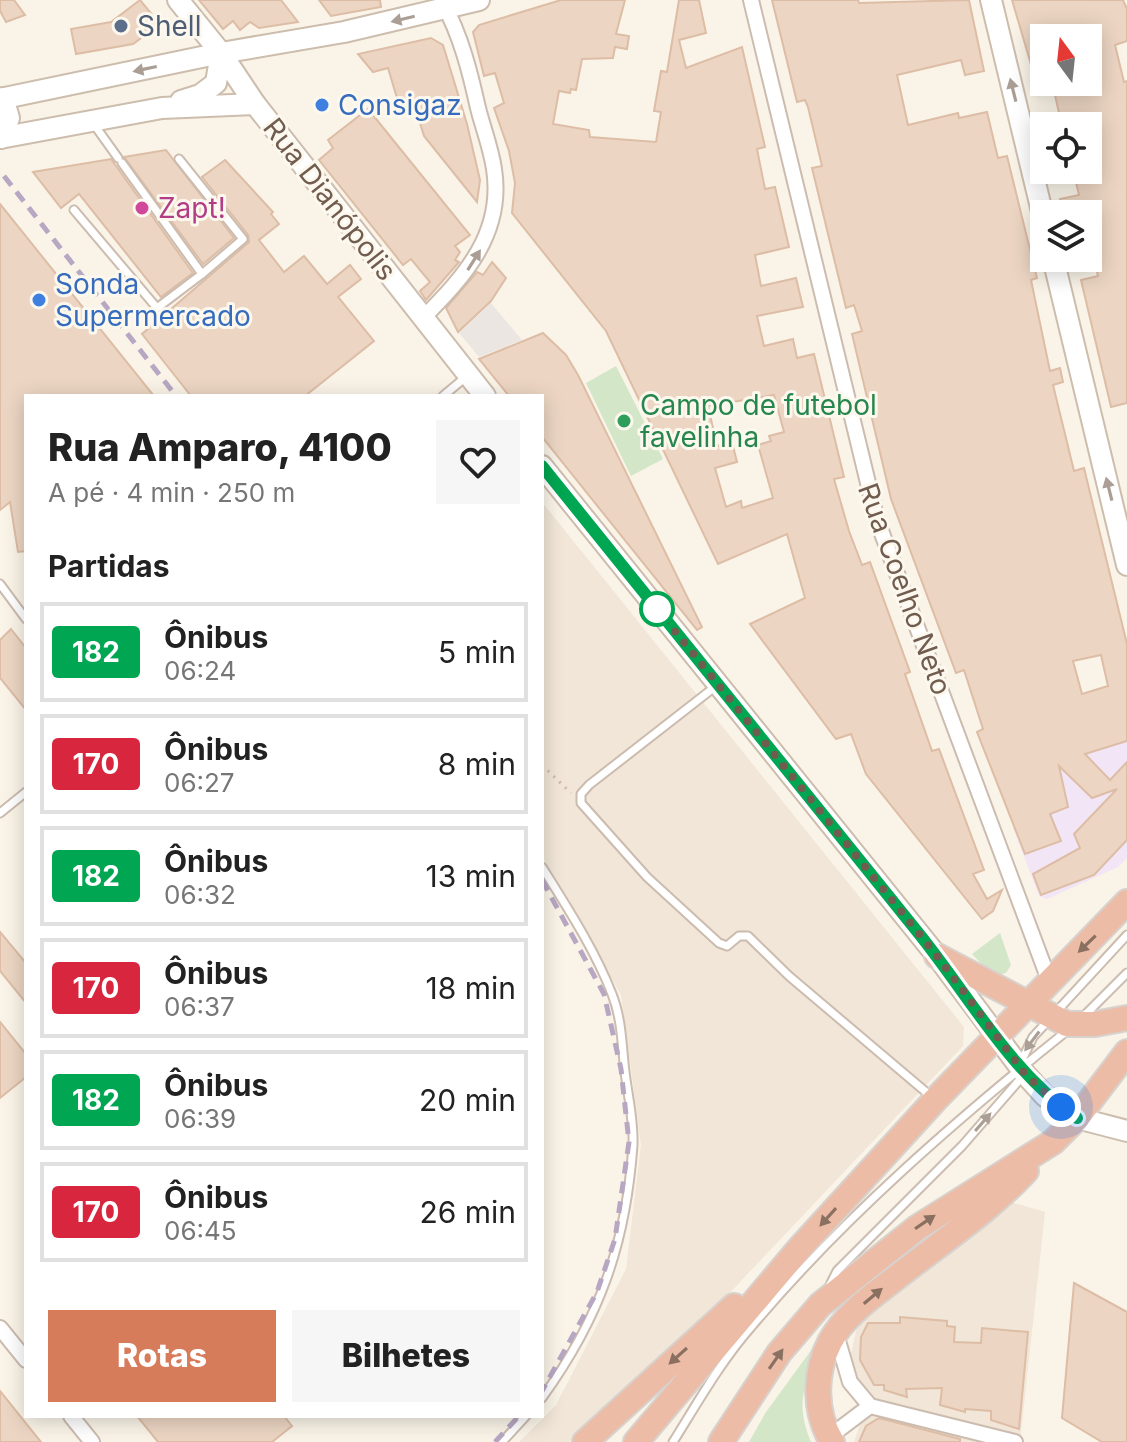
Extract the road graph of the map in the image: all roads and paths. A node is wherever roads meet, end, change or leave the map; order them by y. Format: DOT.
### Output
graph roads {
  1 [pos="178,0"];
  2 [pos="479,0"];
  3 [pos="751,0"];
  4 [pos="991,0"];
  5 [pos="444,4"];
  6 [pos="221,53"];
  7 [pos="2,99"];
  8 [pos="255,104"];
  9 [pos="162,108"];
  10 [pos="92,121"];
  11 [pos="0,138"];
  12 [pos="179,159"];
  13 [pos="1039,200"];
  14 [pos="74,210"];
  15 [pos="1056,272"];
  16 [pos="202,274"];
  17 [pos="423,318"];
  18 [pos="468,375"];
  19 [pos="445,394"];
  20 [pos="483,394"];
  21 [pos="544,468"];
  22 [pos="1127,565"];
  23 [pos="0,584"];
  24 [pos="24,616"];
  25 [pos="718,685"];
  26 [pos="544,767"];
  27 [pos="24,794"];
  28 [pos="580,800"];
  29 [pos="0,813"];
  30 [pos="544,870"];
  31 [pos="1127,902"];
  32 [pos="1127,935"];
  33 [pos="937,956"];
  34 [pos="1127,973"];
  35 [pos="1049,980"];
  36 [pos="1027,1004"];
  37 [pos="1127,1018"];
  38 [pos="1062,1022"];
  39 [pos="995,1037"];
  40 [pos="1127,1052"];
  41 [pos="1021,1070"];
  42 [pos="935,1100"];
  43 [pos="1077,1118"];
  44 [pos="1127,1131"];
  45 [pos="1053,1142"];
  46 [pos="799,1249"];
  47 [pos="820,1305"];
  48 [pos="0,1328"];
  49 [pos="836,1333"];
  50 [pos="24,1358"];
  51 [pos="544,1395"];
  52 [pos="870,1406"];
  53 [pos="73,1418"];
  54 [pos="524,1418"];
  55 [pos="831,1439"];
  56 [pos="92,1442"];
  57 [pos="502,1442"];
  58 [pos="585,1442"];
  59 [pos="636,1442"];
  60 [pos="673,1442"];
  61 [pos="721,1442"];
  62 [pos="1015,1442"];
  1 -- 6 [label="street, Rua Dianópolis"];
  2 -- 5 [label="street"];
  3 -- 35 [label="street, Rua Coelho Neto"];
  13 -- 4 [label="street, one-way"];
  5 -- 6 [label="street, one-way"];
  17 -- 5 [label="street, one-way"];
  6 -- 7 [label="street, one-way"];
  6 -- 8 [label="street, Rua Dianópolis"];
  6 -- 9 [label="street"];
  7 -- 11 [label="street"];
  8 -- 9 [label="street"];
  8 -- 17 [label="street, Rua Dianópolis"];
  9 -- 10 [label="street"];
  10 -- 11 [label="street"];
  10 -- 16 [label="lane"];
  12 -- 16 [label="lane"];
  14 -- 16 [label="lane"];
  22 -- 15 [label="street, one-way"];
  17 -- 18 [label="street, Rua Dianópolis"];
  18 -- 19 [label="lane"];
  18 -- 20 [label="street, Rua Dianópolis"];
  21 -- 25 [label="street"];
  23 -- 24 [label="lane"];
  25 -- 28 [label="lane"];
  25 -- 33 [label="street"];
  26 -- 28 [label="path"];
  27 -- 29 [label="lane"];
  28 -- 42 [label="lane"];
  30 -- 51 [label="lane"];
  31 -- 35 [label="highway, one-way"];
  32 -- 38 [label="lane"];
  33 -- 36 [label="highway"];
  33 -- 39 [label="street"];
  34 -- 38 [label="lane"];
  35 -- 36 [label="highway"];
  36 -- 38 [label="highway"];
  36 -- 39 [label="highway"];
  37 -- 38 [label="highway"];
  38 -- 41 [label="lane"];
  38 -- 41 [label="lane, one-way"];
  39 -- 41 [label="street"];
  39 -- 42 [label="highway"];
  40 -- 43 [label="highway"];
  41 -- 43 [label="street"];
  47 -- 41 [label="lane, one-way"];
  41 -- 60 [label="lane"];
  42 -- 46 [label="highway, one-way"];
  43 -- 44 [label="street"];
  43 -- 45 [label="highway"];
  47 -- 45 [label="highway, one-way"];
  49 -- 45 [label="highway, one-way"];
  46 -- 58 [label="highway, one-way"];
  46 -- 59 [label="highway"];
  61 -- 47 [label="highway, one-way"];
  48 -- 50 [label="street"];
  49 -- 52 [label="street"];
  49 -- 55 [label="highway"];
  52 -- 55 [label="street"];
  52 -- 62 [label="street"];
  53 -- 56 [label="street"];
  54 -- 57 [label="lane"];
}
